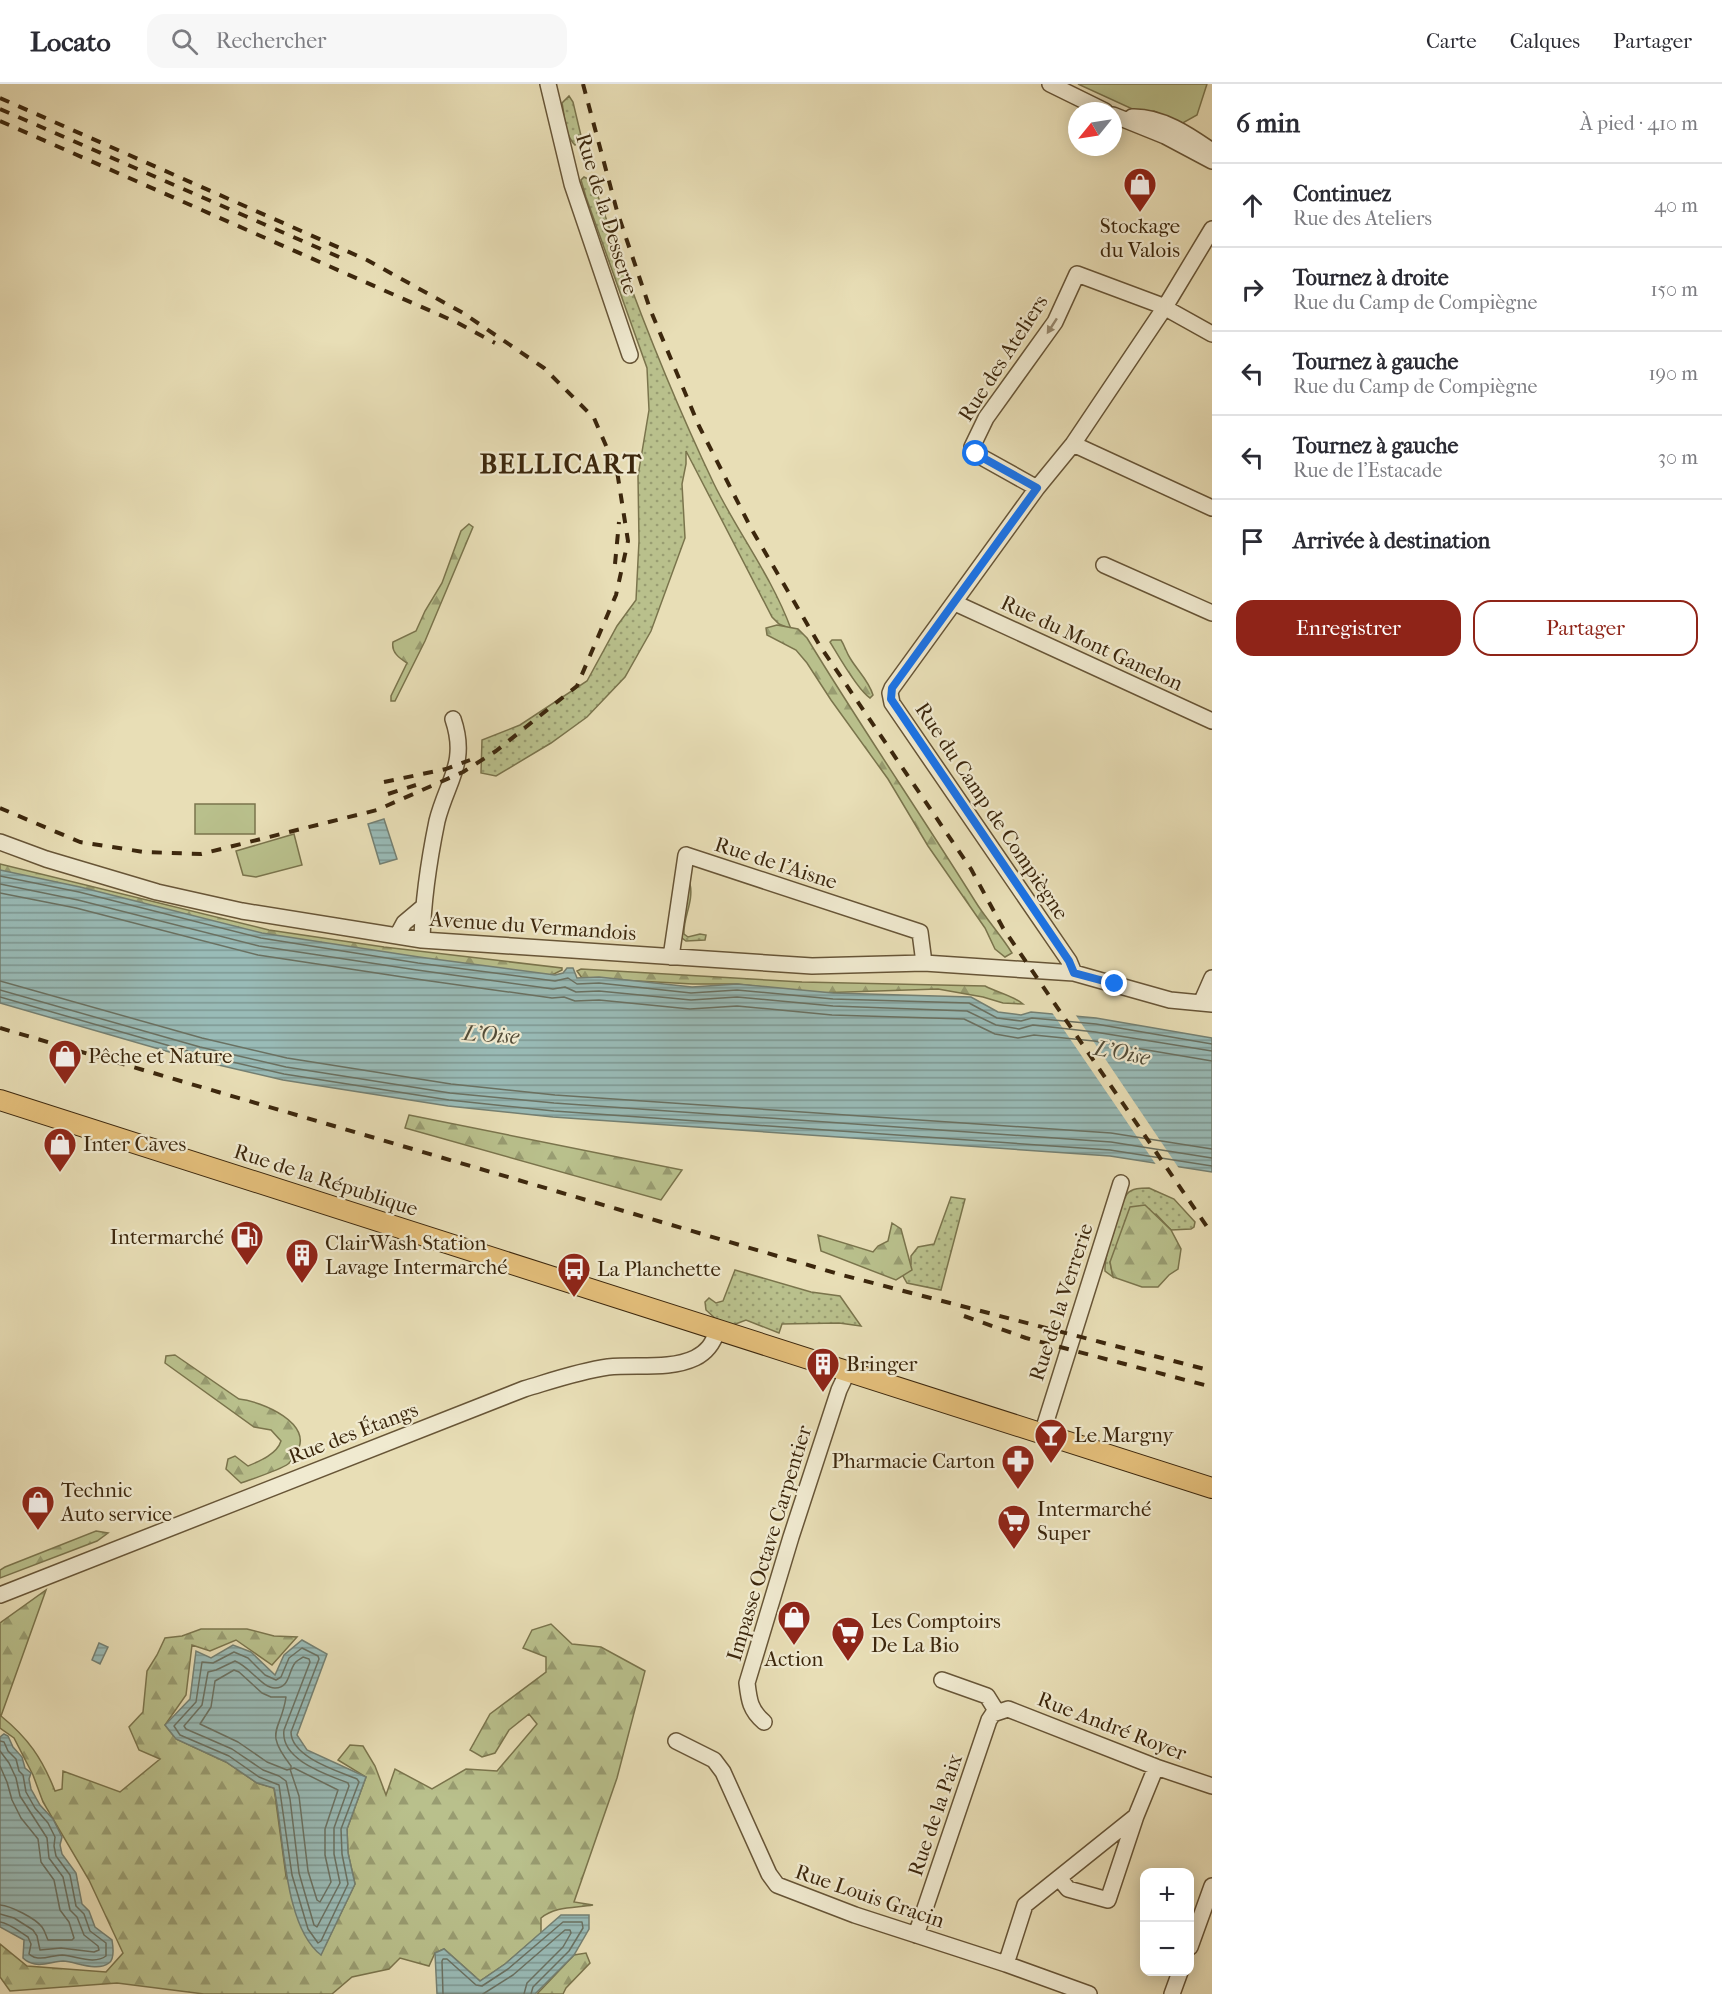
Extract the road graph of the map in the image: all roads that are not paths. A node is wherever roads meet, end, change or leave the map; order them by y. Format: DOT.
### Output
graph roads {
  1 [pos="548,84"];
  2 [pos="1050,84"];
  3 [pos="1087,102"];
  4 [pos="1122,115"];
  5 [pos="1212,152"];
  6 [pos="1212,229"];
  7 [pos="1165,307"];
  8 [pos="1212,334"];
  9 [pos="630,355"];
  10 [pos="1073,444"];
  11 [pos="1037,488"];
  12 [pos="1212,508"];
  13 [pos="1104,565"];
  14 [pos="955,603"];
  15 [pos="1212,614"];
  16 [pos="453,719"];
  17 [pos="1212,721"];
  18 [pos="0,842"];
  19 [pos="423,907"];
  20 [pos="396,936"];
  21 [pos="422,940"];
  22 [pos="671,957"];
  23 [pos="924,963"];
  24 [pos="1074,973"];
  25 [pos="1212,978"];
  26 [pos="1206,1004"];
  27 [pos="0,1100"];
  28 [pos="1121,1183"];
  29 [pos="717,1331"];
  30 [pos="847,1373"];
  31 [pos="1042,1434"];
  32 [pos="1212,1488"];
  33 [pos="0,1595"];
  34 [pos="942,1680"];
  35 [pos="997,1712"];
  36 [pos="764,1722"];
  37 [pos="676,1741"];
  38 [pos="1156,1767"];
  39 [pos="1212,1786"];
  40 [pos="1136,1816"];
  41 [pos="1059,1878"];
  42 [pos="1212,1886"];
  43 [pos="916,1935"];
  44 [pos="1194,1936"];
  45 [pos="1006,1964"];
  46 [pos="1178,1976"];
  47 [pos="1089,1994"];
  48 [pos="1172,1994"];
  1 -- 9 [label="street, Rue de la Desserte"];
  2 -- 3 [label="street"];
  4 -- 5 [label="street"];
  6 -- 7 [label="street, Rue du Camp de Compiègne"];
  7 -- 8 [label="street, Rue des Ateliers"];
  7 -- 10 [label="street, Rue du Camp de Compiègne"];
  7 -- 11 [label="street, Rue des Ateliers, one-way"];
  10 -- 11 [label="street, Rue du Camp de Compiègne"];
  10 -- 12 [label="street"];
  11 -- 14 [label="street, Rue du Camp de Compiègne"];
  13 -- 15 [label="street"];
  14 -- 17 [label="street, Rue du Mont Ganelon"];
  14 -- 24 [label="street, Rue du Camp de Compiègne"];
  16 -- 19 [label="street"];
  18 -- 20 [label="street, Avenue du Vermandois"];
  19 -- 20 [label="street"];
  19 -- 21 [label="street"];
  20 -- 21 [label="street, Avenue du Vermandois"];
  21 -- 22 [label="street, Avenue du Vermandois"];
  22 -- 23 [label="street, Avenue du Vermandois"];
  22 -- 23 [label="street, Rue de l'Aisne"];
  23 -- 24 [label="street, Avenue du Vermandois"];
  24 -- 26 [label="street, Avenue du Vermandois"];
  25 -- 26 [label="street"];
  27 -- 29 [label="main road, Rue de la République"];
  28 -- 31 [label="street, Rue de la Verrerie"];
  29 -- 30 [label="main road, Rue de la République"];
  29 -- 33 [label="street, Rue des Étangs"];
  30 -- 31 [label="main road, Rue de la République"];
  30 -- 36 [label="street, Impasse Octave Carpentier"];
  31 -- 32 [label="main road, Rue de la République"];
  34 -- 35 [label="street"];
  35 -- 38 [label="street, Rue André Royer"];
  35 -- 43 [label="street, Rue de la Paix"];
  37 -- 43 [label="street, Rue Louis Gracin"];
  38 -- 39 [label="street, Rue André Royer"];
  38 -- 40 [label="street"];
  40 -- 41 [label="street"];
  40 -- 41 [label="street"];
  41 -- 45 [label="street"];
  42 -- 44 [label="street"];
  43 -- 45 [label="street, Rue Louis Gracin"];
  45 -- 47 [label="street, Rue Louis Gracin"];
  46 -- 48 [label="street"];
}
